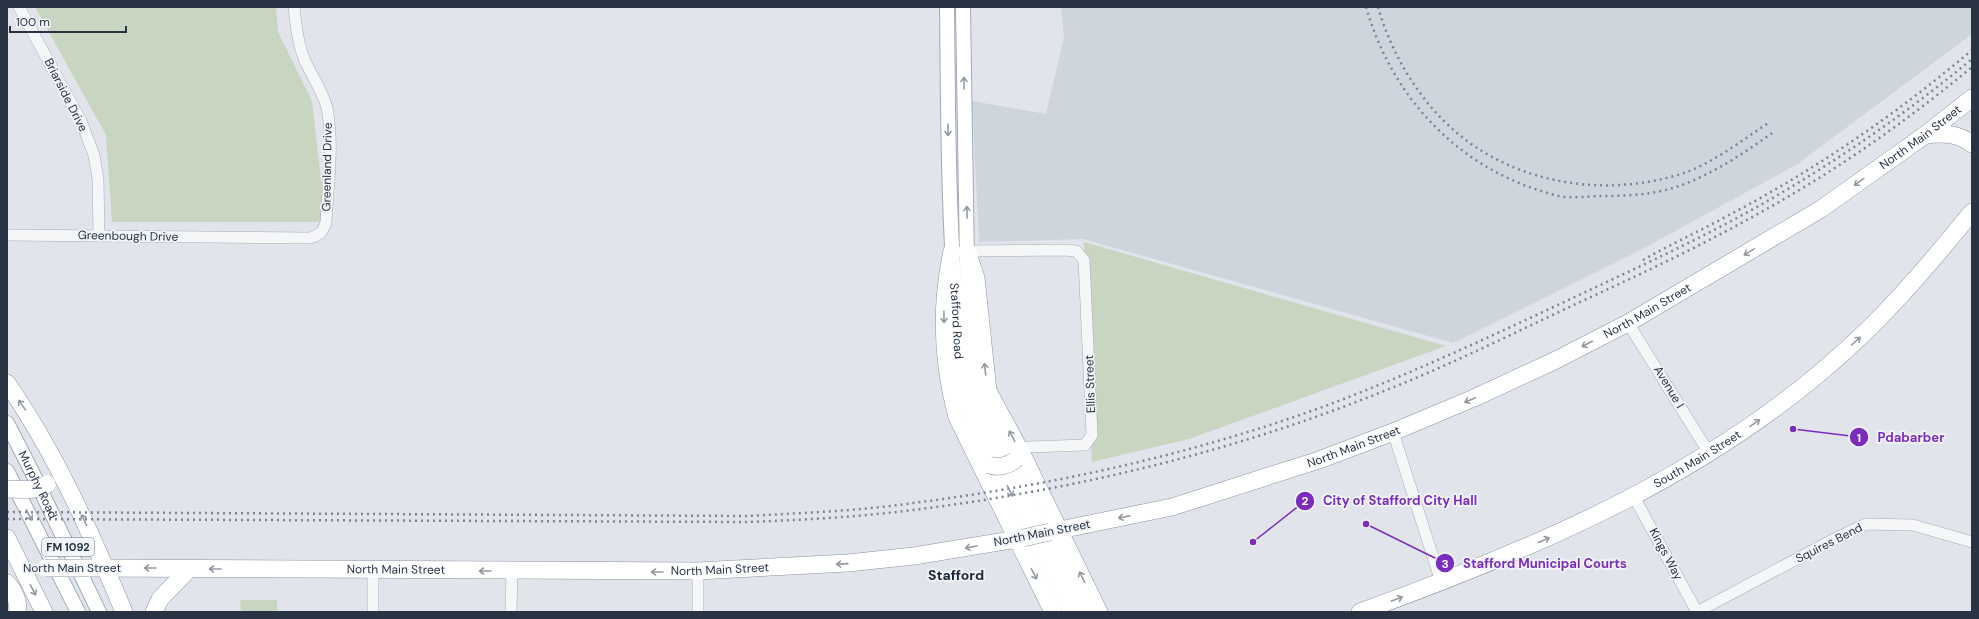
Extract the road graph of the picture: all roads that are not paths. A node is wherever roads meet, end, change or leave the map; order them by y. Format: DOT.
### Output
graph roads {
  1 [pos="19,7"];
  2 [pos="294,7"];
  3 [pos="947,7"];
  4 [pos="963,7"];
  5 [pos="1972,98"];
  6 [pos="1925,135"];
  7 [pos="1972,144"];
  8 [pos="1972,212"];
  9 [pos="7,235"];
  10 [pos="99,236"];
  11 [pos="248,237"];
  12 [pos="959,251"];
  13 [pos="1628,323"];
  14 [pos="7,384"];
  15 [pos="7,423"];
  16 [pos="1393,432"];
  17 [pos="1709,453"];
  18 [pos="1018,455"];
  19 [pos="984,464"];
  20 [pos="56,465"];
  21 [pos="7,471"];
  22 [pos="7,489"];
  23 [pos="1634,497"];
  24 [pos="1054,531"];
  25 [pos="7,538"];
  26 [pos="1020,539"];
  27 [pos="1972,542"];
  28 [pos="14,568"];
  29 [pos="106,568"];
  30 [pos="189,568"];
  31 [pos="373,570"];
  32 [pos="512,571"];
  33 [pos="698,571"];
  34 [pos="1441,582"];
  35 [pos="7,583"];
  36 [pos="1071,611"];
  37 [pos="18,612"];
  38 [pos="44,612"];
  39 [pos="78,612"];
  40 [pos="99,612"];
  41 [pos="124,612"];
  42 [pos="154,612"];
  43 [pos="373,612"];
  44 [pos="511,612"];
  45 [pos="698,612"];
  46 [pos="1100,612"];
  47 [pos="1360,612"];
  48 [pos="1697,612"];
  1 -- 10 [label="street, Briarside Drive"];
  2 -- 11 [label="street, Greenland Drive"];
  3 -- 12 [label="main road, Stafford Road, one-way"];
  12 -- 4 [label="main road, Stafford Road, one-way"];
  5 -- 6 [label="highway, North Main Street"];
  6 -- 7 [label="highway"];
  6 -- 13 [label="highway, North Main Street, one-way"];
  17 -- 8 [label="highway, South Main Street, one-way"];
  9 -- 10 [label="street, Greenbough Drive"];
  10 -- 11 [label="street, Greenbough Drive"];
  18 -- 12 [label="highway, one-way"];
  12 -- 18 [label="street, Ellis Street"];
  12 -- 19 [label="highway, one-way"];
  12 -- 36 [label="main road, Stafford Road"];
  13 -- 16 [label="highway, North Main Street, one-way"];
  13 -- 17 [label="street, Avenue I"];
  20 -- 14 [label="highway, one-way"];
  15 -- 40 [label="main road, Murphy Road / FM 1092"];
  16 -- 24 [label="highway, North Main Street, one-way"];
  16 -- 34 [label="street"];
  17 -- 23 [label="highway, South Main Street"];
  18 -- 19 [label="highway, bridge"];
  18 -- 24 [label="highway"];
  19 -- 26 [label="highway"];
  20 -- 22 [label="highway, bridge"];
  29 -- 20 [label="highway, one-way"];
  21 -- 39 [label="main road, Murphy Road, one-way"];
  34 -- 23 [label="highway, South Main Street, one-way"];
  23 -- 48 [label="street, Kings Way"];
  24 -- 26 [label="highway, North Main Street, bridge"];
  46 -- 24 [label="highway, one-way"];
  25 -- 28 [label="highway"];
  26 -- 33 [label="highway, North Main Street, one-way"];
  26 -- 36 [label="highway, one-way"];
  27 -- 48 [label="street, Squires Bend"];
  28 -- 29 [label="highway, North Main Street, bridge"];
  28 -- 38 [label="highway, one-way"];
  30 -- 29 [label="highway, North Main Street, one-way"];
  29 -- 41 [label="highway"];
  31 -- 30 [label="highway, North Main Street, one-way"];
  30 -- 42 [label="highway"];
  32 -- 31 [label="highway, North Main Street, one-way"];
  31 -- 43 [label="street"];
  33 -- 32 [label="highway, North Main Street, one-way"];
  32 -- 44 [label="street"];
  33 -- 45 [label="street"];
  47 -- 34 [label="highway, South Main Street, one-way"];
  35 -- 37 [label="highway"];
}
